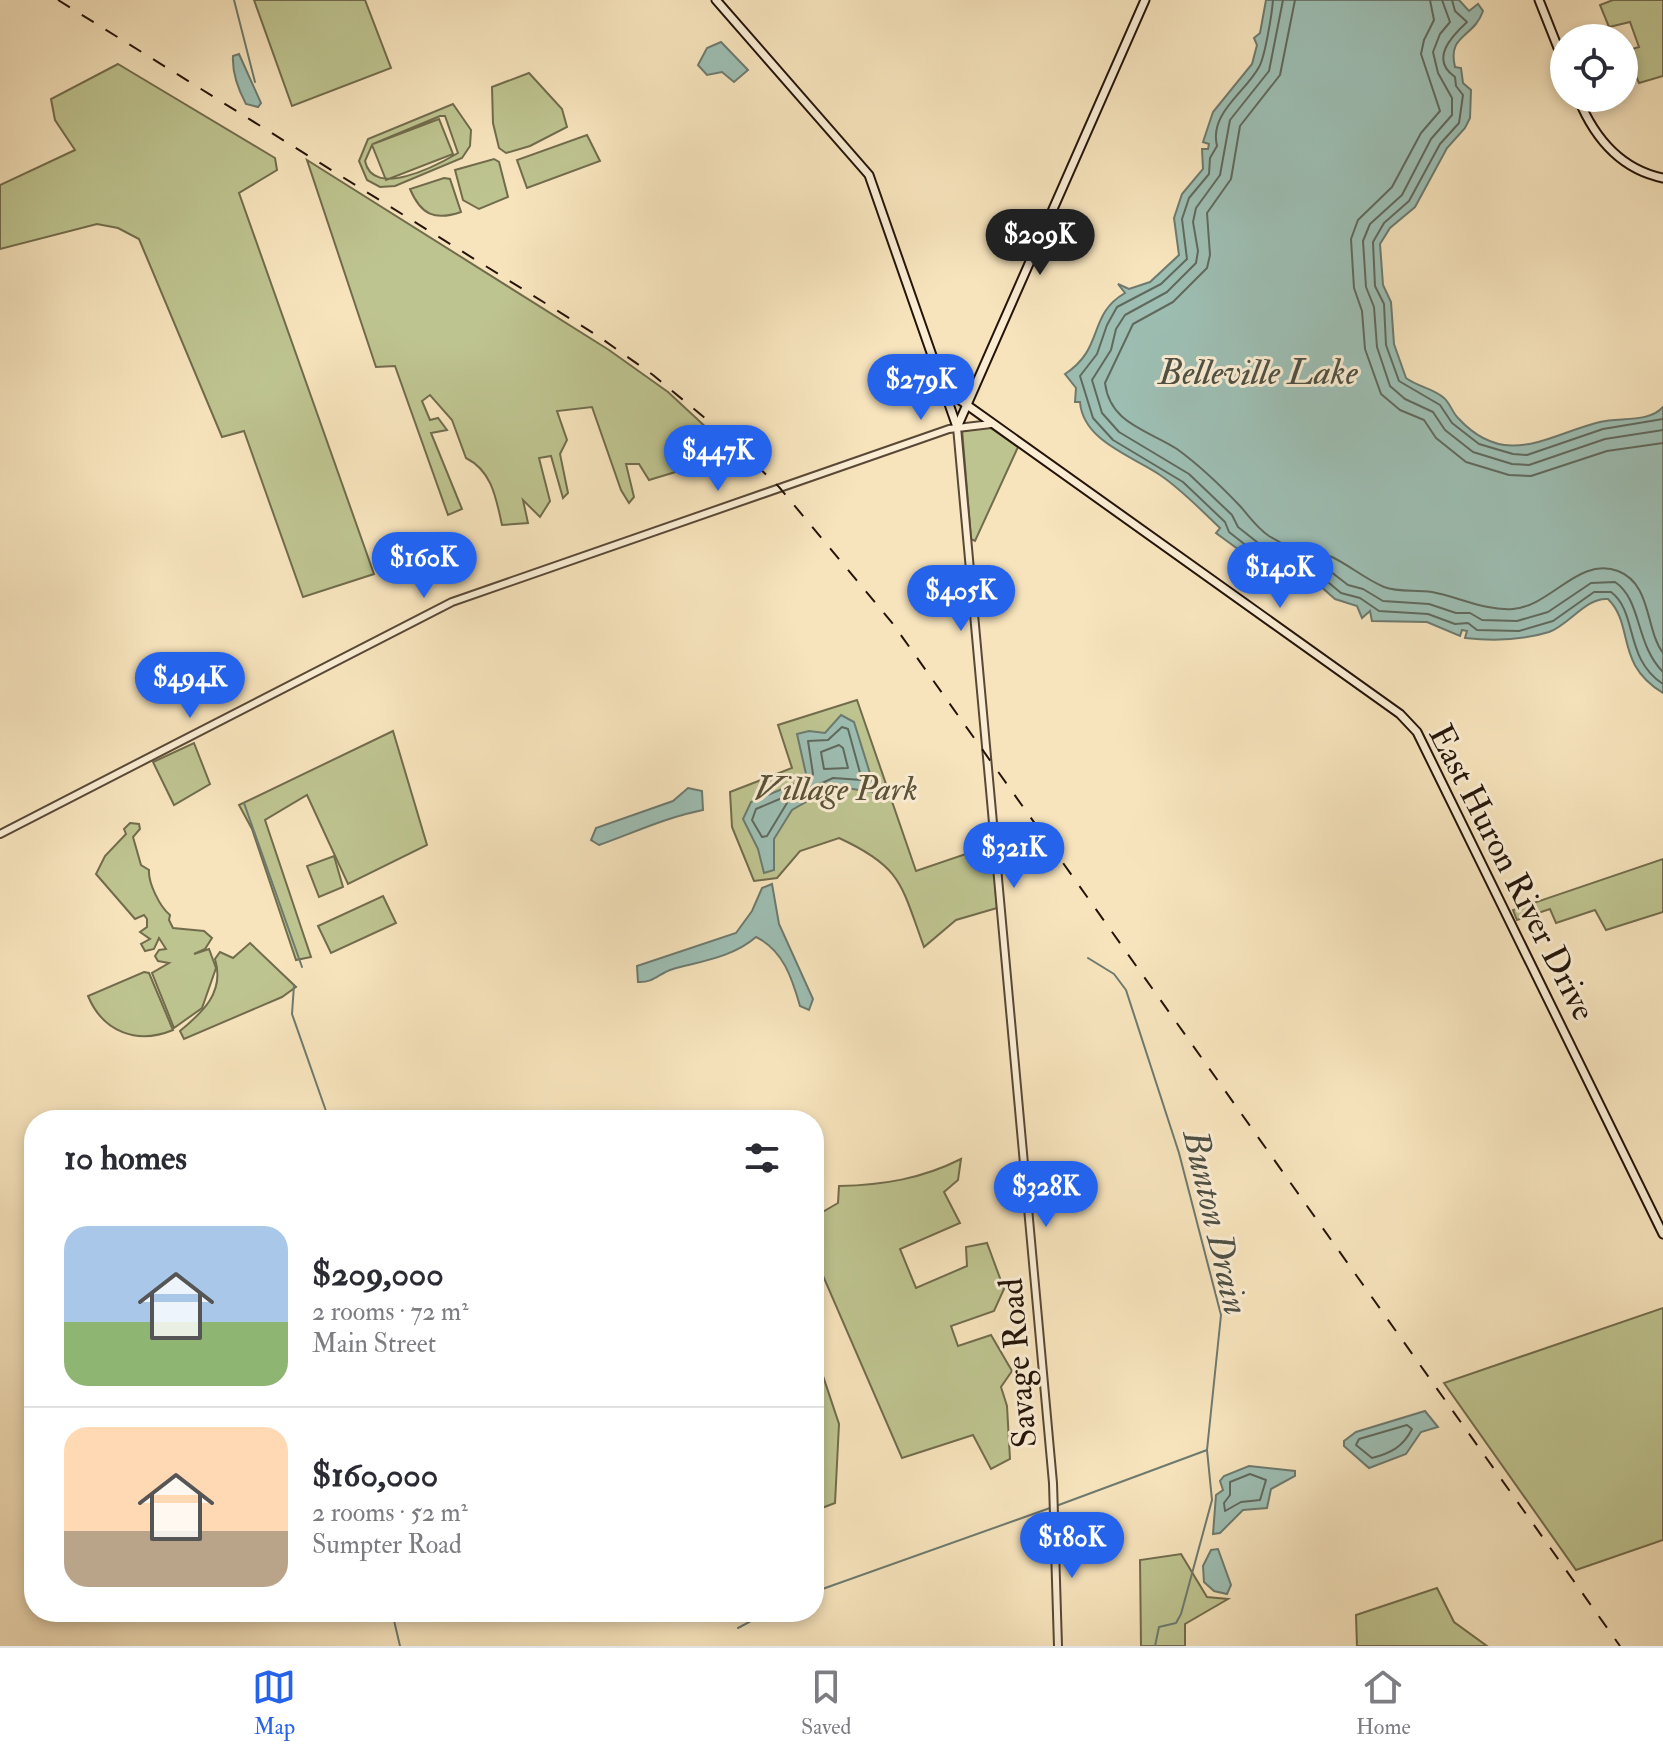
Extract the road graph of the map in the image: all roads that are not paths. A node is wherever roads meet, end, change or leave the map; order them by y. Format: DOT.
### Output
graph roads {
  1 [pos="716,0"];
  2 [pos="1145,0"];
  3 [pos="1539,0"];
  4 [pos="1550,28"];
  5 [pos="1584,112"];
  6 [pos="1663,178"];
  7 [pos="946,390"];
  8 [pos="966,404"];
  9 [pos="995,424"];
  10 [pos="957,427"];
  11 [pos="0,834"];
  12 [pos="1663,1234"];
  13 [pos="1058,1646"];
  1 -- 7 [label="main road"];
  2 -- 8 [label="main road"];
  3 -- 4 [label="main road"];
  5 -- 6 [label="main road"];
  7 -- 8 [label="main road, East Huron River Drive"];
  7 -- 10 [label="main road"];
  8 -- 9 [label="main road, East Huron River Drive"];
  8 -- 10 [label="main road"];
  9 -- 10 [label="street"];
  9 -- 12 [label="main road, East Huron River Drive"];
  10 -- 11 [label="street"];
  10 -- 13 [label="street, Savage Road"];
}
